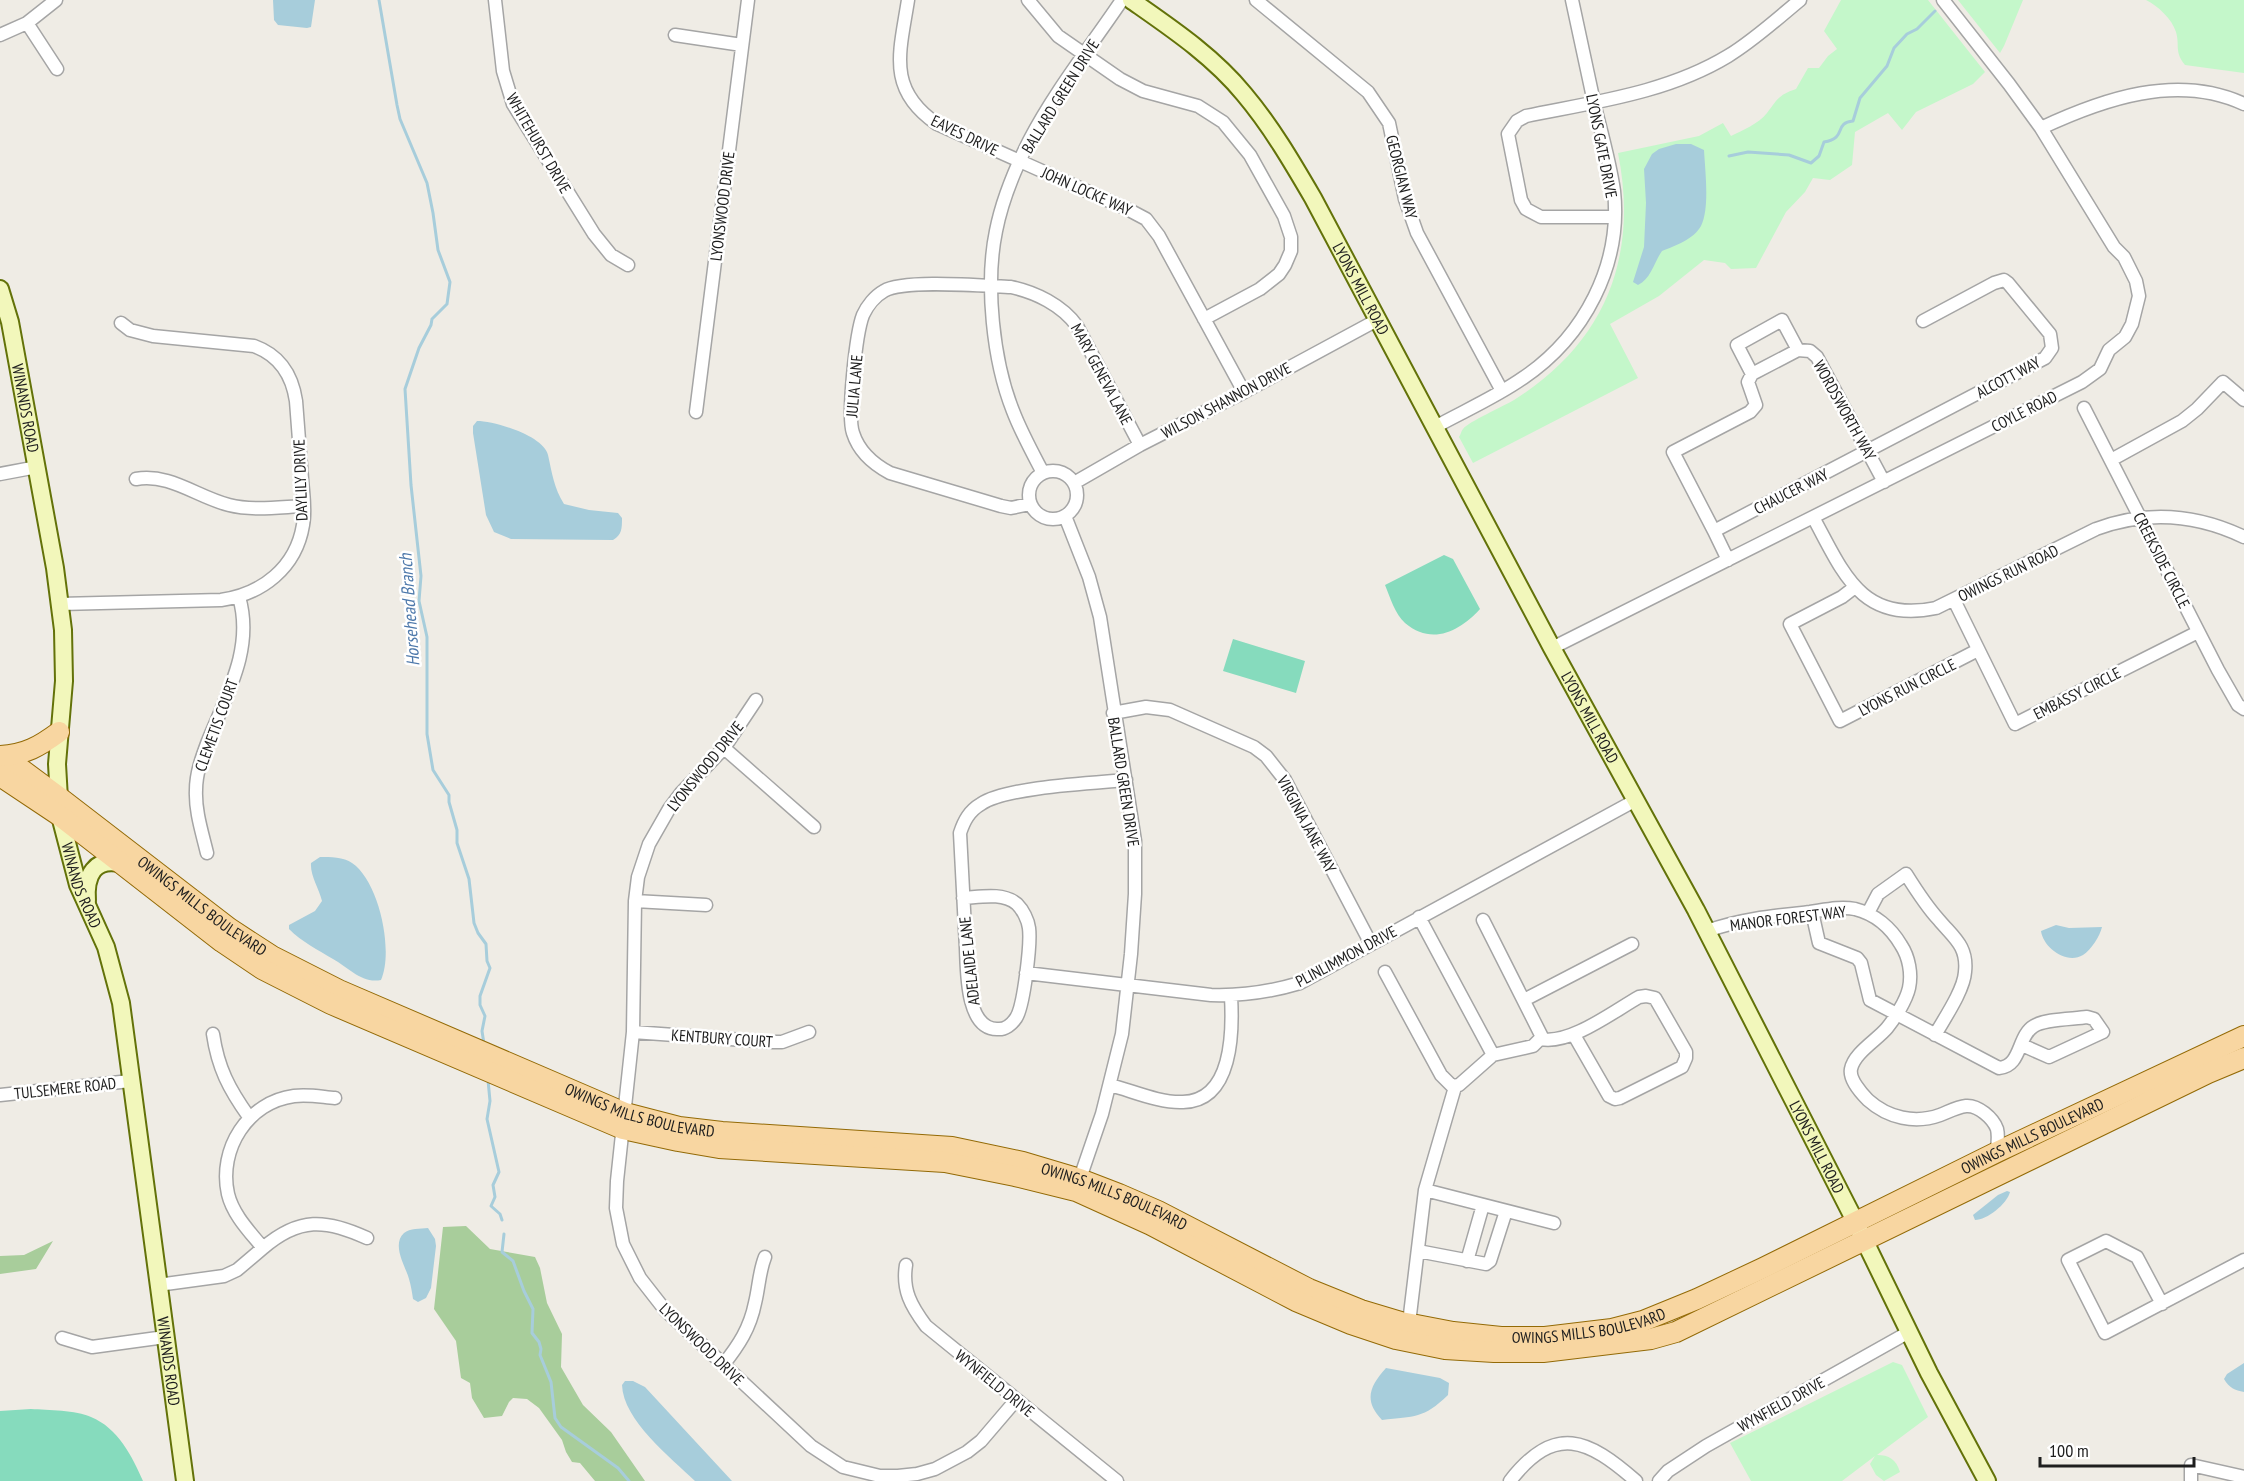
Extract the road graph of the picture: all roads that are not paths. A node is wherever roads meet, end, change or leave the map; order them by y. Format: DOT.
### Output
graph roads {
  1 [pos="56,0"];
  2 [pos="495,0"];
  3 [pos="748,0"];
  4 [pos="908,0"];
  5 [pos="1028,0"];
  6 [pos="1122,0"];
  7 [pos="1131,0"];
  8 [pos="1256,0"];
  9 [pos="1572,0"];
  10 [pos="1800,0"];
  11 [pos="1943,0"];
  12 [pos="27,23"];
  13 [pos="0,34"];
  14 [pos="675,35"];
  15 [pos="742,45"];
  16 [pos="1086,55"];
  17 [pos="57,69"];
  18 [pos="1594,102"];
  19 [pos="2244,104"];
  20 [pos="2041,128"];
  21 [pos="1020,161"];
  22 [pos="1615,216"];
  23 [pos="628,265"];
  24 [pos="992,286"];
  25 [pos="0,290"];
  26 [pos="1204,319"];
  27 [pos="1378,319"];
  28 [pos="1923,321"];
  29 [pos="121,323"];
  30 [pos="1798,350"];
  31 [pos="1752,374"];
  32 [pos="1502,391"];
  33 [pos="1244,392"];
  34 [pos="2244,400"];
  35 [pos="2084,408"];
  36 [pos="696,412"];
  37 [pos="1436,427"];
  38 [pos="1140,445"];
  39 [pos="1868,451"];
  40 [pos="2111,460"];
  41 [pos="37,467"];
  42 [pos="1042,473"];
  43 [pos="0,474"];
  44 [pos="136,479"];
  45 [pos="1884,482"];
  46 [pos="1074,483"];
  47 [pos="1030,504"];
  48 [pos="304,506"];
  49 [pos="1065,516"];
  50 [pos="1813,517"];
  51 [pos="2140,517"];
  52 [pos="1714,531"];
  53 [pos="2244,537"];
  54 [pos="1728,560"];
  55 [pos="1855,587"];
  56 [pos="239,597"];
  57 [pos="1954,600"];
  58 [pos="60,604"];
  59 [pos="2198,632"];
  60 [pos="1552,648"];
  61 [pos="1978,650"];
  62 [pos="756,700"];
  63 [pos="2244,709"];
  64 [pos="1113,713"];
  65 [pos="59,732"];
  66 [pos="724,748"];
  67 [pos="0,756"];
  68 [pos="0,777"];
  69 [pos="1126,780"];
  70 [pos="1636,800"];
  71 [pos="60,806"];
  72 [pos="814,827"];
  73 [pos="207,853"];
  74 [pos="123,864"];
  75 [pos="963,898"];
  76 [pos="635,901"];
  77 [pos="87,905"];
  78 [pos="706,905"];
  79 [pos="1812,912"];
  80 [pos="1868,914"];
  81 [pos="1419,917"];
  82 [pos="1483,920"];
  83 [pos="1707,931"];
  84 [pos="1371,944"];
  85 [pos="1632,944"];
  86 [pos="1385,972"];
  87 [pos="1026,973"];
  88 [pos="1127,984"];
  89 [pos="1231,996"];
  90 [pos="1524,1000"];
  91 [pos="1895,1015"];
  92 [pos="633,1032"];
  93 [pos="809,1032"];
  94 [pos="213,1034"];
  95 [pos="1574,1035"];
  96 [pos="1935,1035"];
  97 [pos="2244,1036"];
  98 [pos="1541,1040"];
  99 [pos="2022,1045"];
  100 [pos="463,1052"];
  101 [pos="1493,1055"];
  102 [pos="2244,1058"];
  103 [pos="130,1081"];
  104 [pos="1110,1085"];
  105 [pos="1455,1087"];
  106 [pos="0,1095"];
  107 [pos="336,1098"];
  108 [pos="249,1117"];
  109 [pos="624,1121"];
  110 [pos="1997,1152"];
  111 [pos="1078,1185"];
  112 [pos="1425,1190"];
  113 [pos="1483,1205"];
  114 [pos="1506,1211"];
  115 [pos="1855,1221"];
  116 [pos="1554,1223"];
  117 [pos="367,1238"];
  118 [pos="1864,1241"];
  119 [pos="263,1248"];
  120 [pos="1418,1251"];
  121 [pos="765,1257"];
  122 [pos="2244,1260"];
  123 [pos="1467,1261"];
  124 [pos="906,1265"];
  125 [pos="158,1284"];
  126 [pos="2162,1304"];
  127 [pos="1409,1323"];
  128 [pos="1909,1332"];
  129 [pos="165,1337"];
  130 [pos="62,1338"];
  131 [pos="723,1365"];
  132 [pos="1016,1400"];
  133 [pos="2244,1480"];
  134 [pos="185,1481"];
  135 [pos="1117,1481"];
  136 [pos="1510,1481"];
  137 [pos="1636,1481"];
  138 [pos="1659,1481"];
  139 [pos="1988,1481"];
  140 [pos="2191,1481"];
  1 -- 12 [label="street"];
  2 -- 23 [label="street, WHITEHURST DRIVE"];
  3 -- 15 [label="street, LYONSWOOD DRIVE"];
  4 -- 21 [label="street, EAVES DRIVE"];
  5 -- 16 [label="street"];
  6 -- 16 [label="street, BALLARD GREEN DRIVE"];
  7 -- 27 [label="main road, LYONS MILL ROAD"];
  8 -- 32 [label="street, GEORGIAN WAY"];
  9 -- 18 [label="street, LYONS GATE DRIVE"];
  10 -- 18 [label="street"];
  11 -- 20 [label="street, COYLE ROAD"];
  12 -- 13 [label="street"];
  12 -- 17 [label="street"];
  14 -- 15 [label="street"];
  15 -- 36 [label="street, LYONSWOOD DRIVE"];
  16 -- 21 [label="street, BALLARD GREEN DRIVE"];
  16 -- 26 [label="street"];
  18 -- 22 [label="street, LYONS GATE DRIVE"];
  18 -- 22 [label="street"];
  19 -- 20 [label="street"];
  20 -- 45 [label="street, COYLE ROAD"];
  21 -- 24 [label="street, BALLARD GREEN DRIVE"];
  21 -- 26 [label="street, JOHN LOCKE WAY"];
  22 -- 32 [label="street, LYONS GATE DRIVE"];
  24 -- 38 [label="street, MARY GENEVA LANE"];
  24 -- 42 [label="street, BALLARD GREEN DRIVE"];
  24 -- 47 [label="street, JULIA LANE"];
  25 -- 41 [label="main road, WINANDS ROAD"];
  26 -- 33 [label="street, JOHN LOCKE WAY"];
  27 -- 33 [label="street, WILSON SHANNON DRIVE"];
  27 -- 37 [label="main road, LYONS MILL ROAD"];
  28 -- 39 [label="street, ALCOTT WAY"];
  29 -- 48 [label="street, DAYLILY DRIVE"];
  30 -- 31 [label="street, WORDSWORTH WAY"];
  30 -- 31 [label="street, WORDSWORTH WAY"];
  30 -- 39 [label="street, WORDSWORTH WAY"];
  31 -- 52 [label="street"];
  32 -- 37 [label="street, LYONS GATE DRIVE"];
  33 -- 38 [label="street, WILSON SHANNON DRIVE"];
  34 -- 40 [label="street"];
  35 -- 40 [label="street, CREEKSIDE CIRCLE"];
  37 -- 60 [label="main road, LYONS MILL ROAD"];
  38 -- 46 [label="street, WILSON SHANNON DRIVE"];
  39 -- 45 [label="street, WORDSWORTH WAY"];
  39 -- 52 [label="street, CHAUCER WAY"];
  40 -- 51 [label="street, CREEKSIDE CIRCLE"];
  41 -- 43 [label="street"];
  41 -- 58 [label="main road, WINANDS ROAD"];
  42 -- 46 [label="street"];
  42 -- 47 [label="street"];
  44 -- 48 [label="street"];
  45 -- 50 [label="street, COYLE ROAD"];
  46 -- 49 [label="street"];
  47 -- 49 [label="street"];
  48 -- 56 [label="street, DAYLILY DRIVE"];
  49 -- 64 [label="street, BALLARD GREEN DRIVE"];
  50 -- 54 [label="street, COYLE ROAD"];
  50 -- 55 [label="street, OWINGS RUN ROAD"];
  51 -- 53 [label="street, OWINGS RUN ROAD"];
  51 -- 57 [label="street, OWINGS RUN ROAD"];
  51 -- 59 [label="street, CREEKSIDE CIRCLE"];
  52 -- 54 [label="street"];
  54 -- 60 [label="street, COYLE ROAD"];
  55 -- 57 [label="street, OWINGS RUN ROAD"];
  55 -- 61 [label="street, LYONS RUN CIRCLE"];
  56 -- 58 [label="street, DAYLILY DRIVE"];
  56 -- 73 [label="street, CLEMETIS COURT"];
  57 -- 61 [label="street, EMBASSY CIRCLE"];
  58 -- 65 [label="main road, WINANDS ROAD"];
  59 -- 61 [label="street, EMBASSY CIRCLE"];
  59 -- 63 [label="street, CREEKSIDE CIRCLE"];
  60 -- 70 [label="main road, LYONS MILL ROAD"];
  62 -- 66 [label="street, LYONSWOOD DRIVE"];
  64 -- 69 [label="street, BALLARD GREEN DRIVE"];
  64 -- 84 [label="street, VIRGINIA JANE WAY"];
  65 -- 67 [label="main road"];
  65 -- 71 [label="main road, WINANDS ROAD"];
  66 -- 72 [label="street"];
  66 -- 76 [label="street, LYONSWOOD DRIVE"];
  67 -- 71 [label="main road, OWINGS MILLS BOULEVARD"];
  68 -- 71 [label="main road, OWINGS MILLS BOULEVARD"];
  69 -- 75 [label="street, ADELAIDE LANE"];
  69 -- 88 [label="street, BALLARD GREEN DRIVE"];
  70 -- 81 [label="street, PLINLIMMON DRIVE"];
  70 -- 83 [label="main road, LYONS MILL ROAD"];
  71 -- 74 [label="main road, OWINGS MILLS BOULEVARD"];
  71 -- 77 [label="main road, WINANDS ROAD"];
  71 -- 100 [label="main road, OWINGS MILLS BOULEVARD"];
  74 -- 77 [label="main road"];
  74 -- 100 [label="main road, OWINGS MILLS BOULEVARD"];
  75 -- 87 [label="street, ADELAIDE LANE"];
  75 -- 87 [label="street, ADELAIDE LANE"];
  76 -- 78 [label="street"];
  76 -- 92 [label="street, LYONSWOOD DRIVE"];
  77 -- 103 [label="main road, WINANDS ROAD"];
  79 -- 80 [label="street, MANOR FOREST WAY"];
  79 -- 83 [label="street, MANOR FOREST WAY"];
  79 -- 91 [label="street"];
  80 -- 91 [label="street, MANOR FOREST WAY"];
  80 -- 96 [label="street"];
  81 -- 84 [label="street, PLINLIMMON DRIVE"];
  81 -- 101 [label="street"];
  82 -- 90 [label="street"];
  83 -- 115 [label="main road, LYONS MILL ROAD"];
  84 -- 89 [label="street, PLINLIMMON DRIVE"];
  85 -- 90 [label="street"];
  86 -- 105 [label="street"];
  87 -- 88 [label="street, PLINLIMMON DRIVE"];
  88 -- 89 [label="street, PLINLIMMON DRIVE"];
  88 -- 104 [label="street, BALLARD GREEN DRIVE"];
  89 -- 104 [label="street"];
  90 -- 98 [label="street"];
  91 -- 96 [label="street"];
  91 -- 110 [label="street, MANOR FOREST WAY"];
  92 -- 93 [label="street, KENTBURY COURT"];
  92 -- 109 [label="street, LYONSWOOD DRIVE"];
  94 -- 108 [label="street"];
  95 -- 95 [label="street"];
  95 -- 98 [label="street"];
  96 -- 99 [label="street"];
  97 -- 110 [label="main road, OWINGS MILLS BOULEVARD"];
  98 -- 101 [label="street"];
  99 -- 99 [label="street"];
  100 -- 109 [label="main road, OWINGS MILLS BOULEVARD"];
  101 -- 105 [label="street"];
  102 -- 118 [label="main road, OWINGS MILLS BOULEVARD"];
  103 -- 106 [label="street, TULSEMERE ROAD"];
  103 -- 125 [label="main road, WINANDS ROAD"];
  104 -- 111 [label="street, BALLARD GREEN DRIVE"];
  105 -- 112 [label="street"];
  107 -- 108 [label="street"];
  108 -- 119 [label="street"];
  109 -- 111 [label="main road, OWINGS MILLS BOULEVARD"];
  109 -- 131 [label="street, LYONSWOOD DRIVE"];
  110 -- 115 [label="main road, OWINGS MILLS BOULEVARD"];
  111 -- 118 [label="main road, OWINGS MILLS BOULEVARD"];
  111 -- 127 [label="main road, OWINGS MILLS BOULEVARD"];
  112 -- 113 [label="street"];
  112 -- 120 [label="street"];
  113 -- 114 [label="street"];
  113 -- 123 [label="street"];
  114 -- 116 [label="street"];
  114 -- 123 [label="street"];
  115 -- 118 [label="main road, LYONS MILL ROAD"];
  115 -- 127 [label="main road, OWINGS MILLS BOULEVARD"];
  117 -- 119 [label="street"];
  118 -- 128 [label="main road, LYONS MILL ROAD"];
  119 -- 125 [label="street"];
  120 -- 123 [label="street"];
  120 -- 127 [label="street"];
  121 -- 131 [label="street"];
  122 -- 126 [label="street"];
  124 -- 132 [label="street, WYNFIELD DRIVE"];
  125 -- 129 [label="main road, WINANDS ROAD"];
  126 -- 126 [label="street"];
  128 -- 138 [label="street, WYNFIELD DRIVE"];
  128 -- 139 [label="main road, LYONS MILL ROAD"];
  129 -- 130 [label="street"];
  129 -- 134 [label="main road, WINANDS ROAD"];
  131 -- 132 [label="street, LYONSWOOD DRIVE"];
  132 -- 135 [label="street, WYNFIELD DRIVE"];
  133 -- 140 [label="street"];
  136 -- 137 [label="street"];
}
